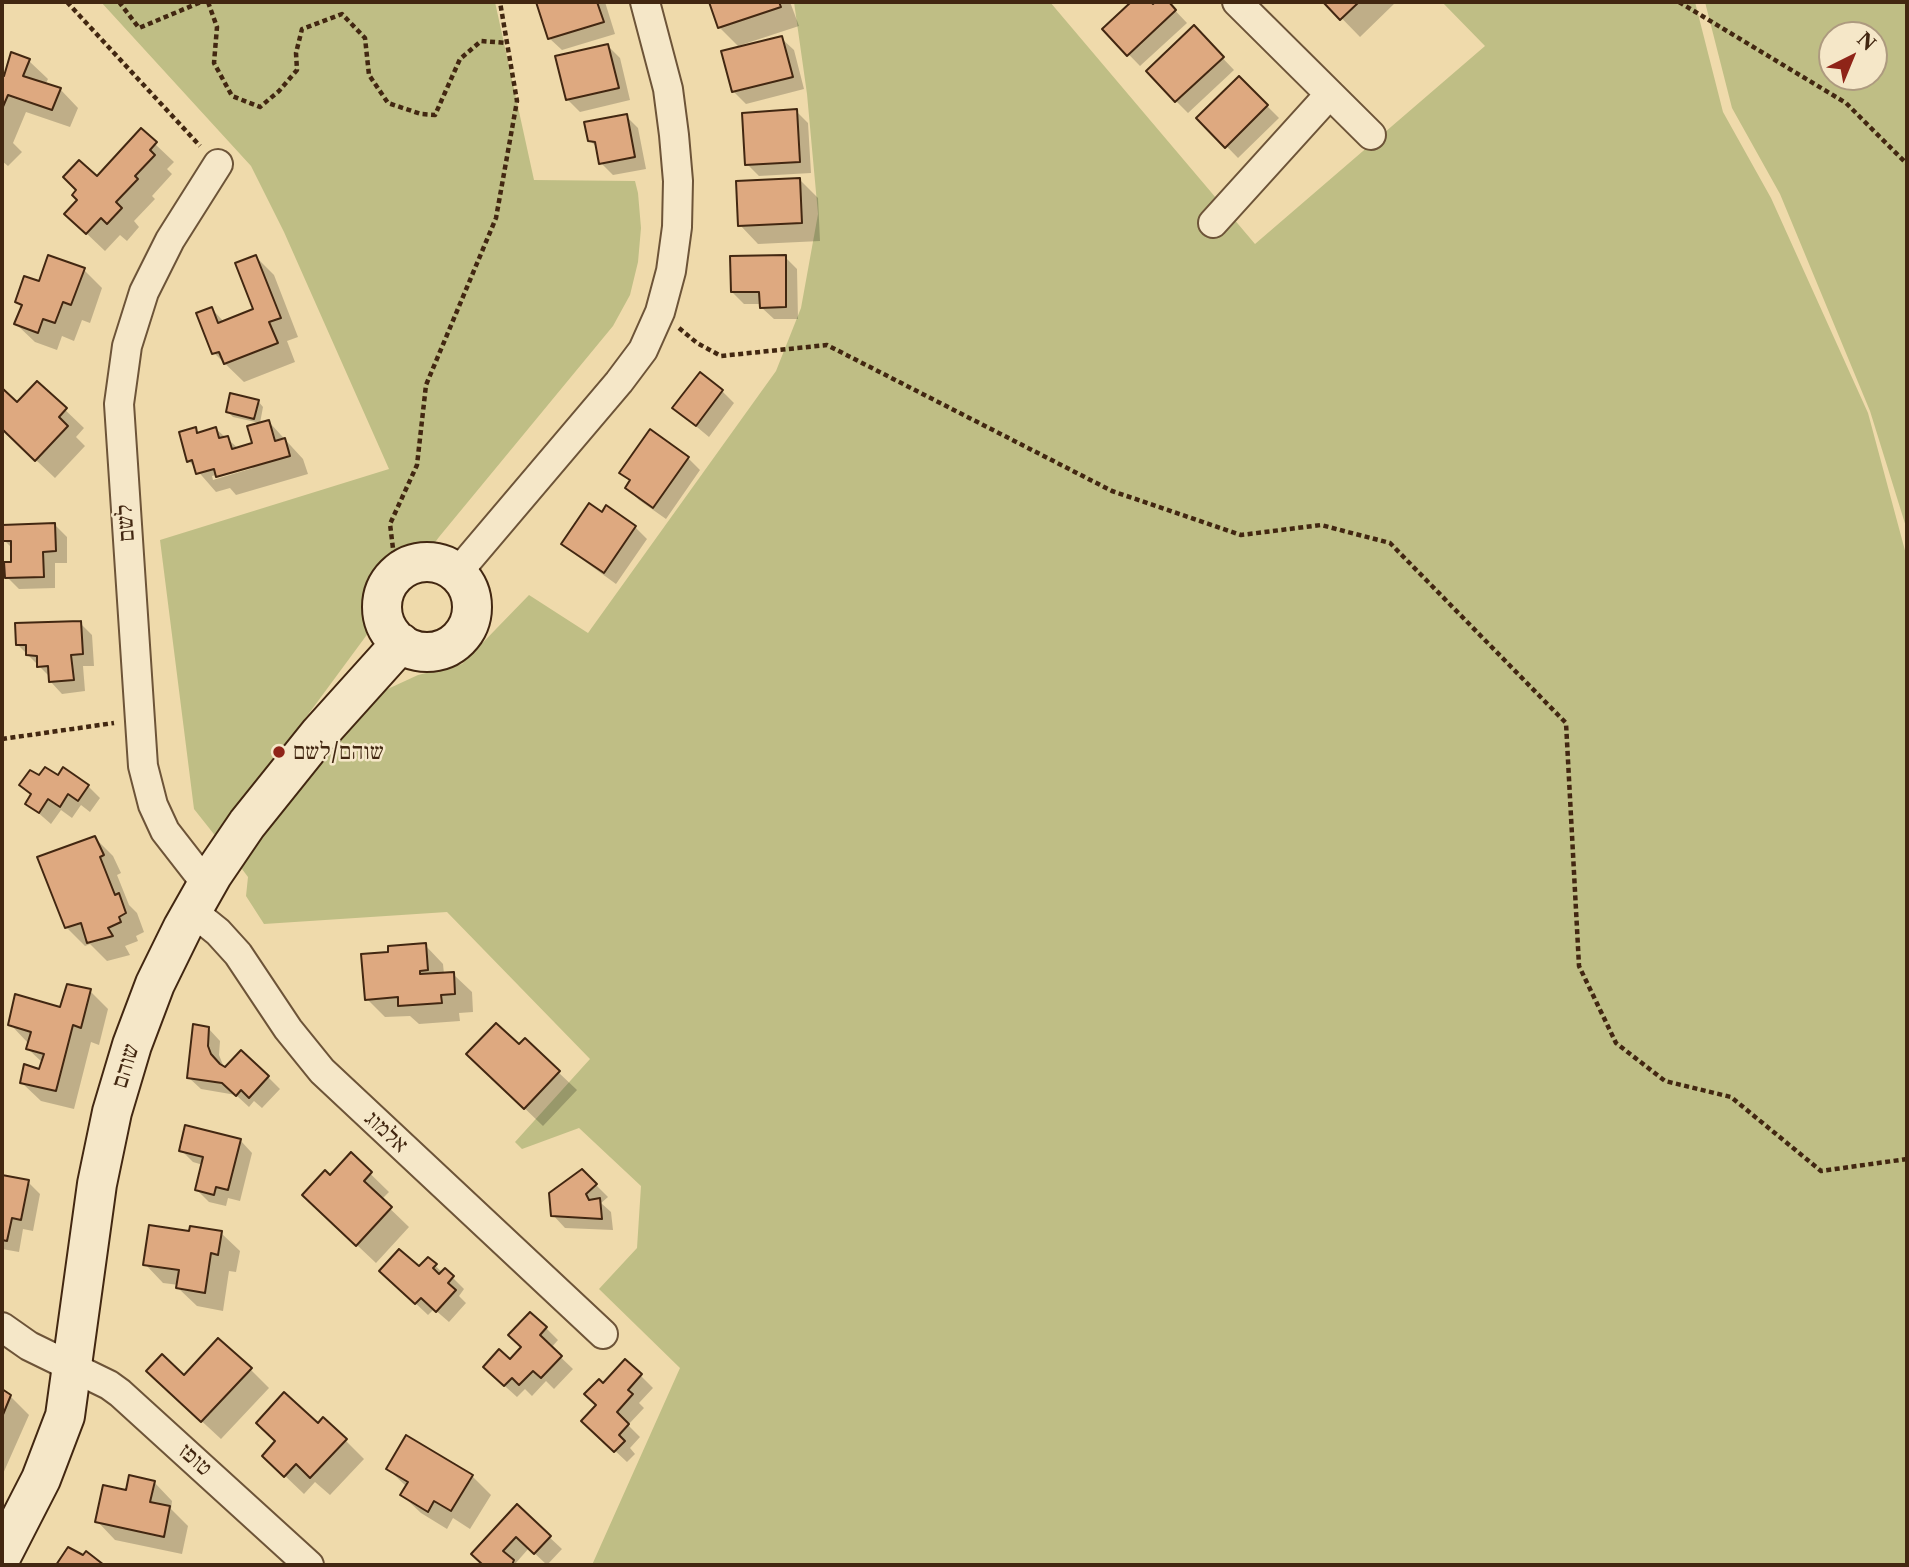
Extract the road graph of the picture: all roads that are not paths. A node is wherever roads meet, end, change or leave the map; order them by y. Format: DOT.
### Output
graph roads {
  1 [pos="645,2"];
  2 [pos="1237,2"];
  3 [pos="1329,95"];
  4 [pos="1371,135"];
  5 [pos="218,164"];
  6 [pos="1213,223"];
  7 [pos="457,573"];
  8 [pos="401,643"];
  9 [pos="199,898"];
  10 [pos="2,1327"];
  11 [pos="603,1334"];
  12 [pos="72,1367"];
  13 [pos="2,1555"];
  14 [pos="309,1565"];
  1 -- 7 [label="street"];
  2 -- 3 [label="street"];
  3 -- 4 [label="street"];
  3 -- 6 [label="street"];
  5 -- 9 [label="street, לשם"];
  7 -- 8 [label="street"];
  7 -- 8 [label="street"];
  8 -- 9 [label="street, שוהם"];
  9 -- 11 [label="street, אלמוג"];
  9 -- 12 [label="street, שוהם"];
  10 -- 12 [label="street, טופז"];
  12 -- 13 [label="street, שוהם"];
  12 -- 14 [label="street, טופז"];
}
